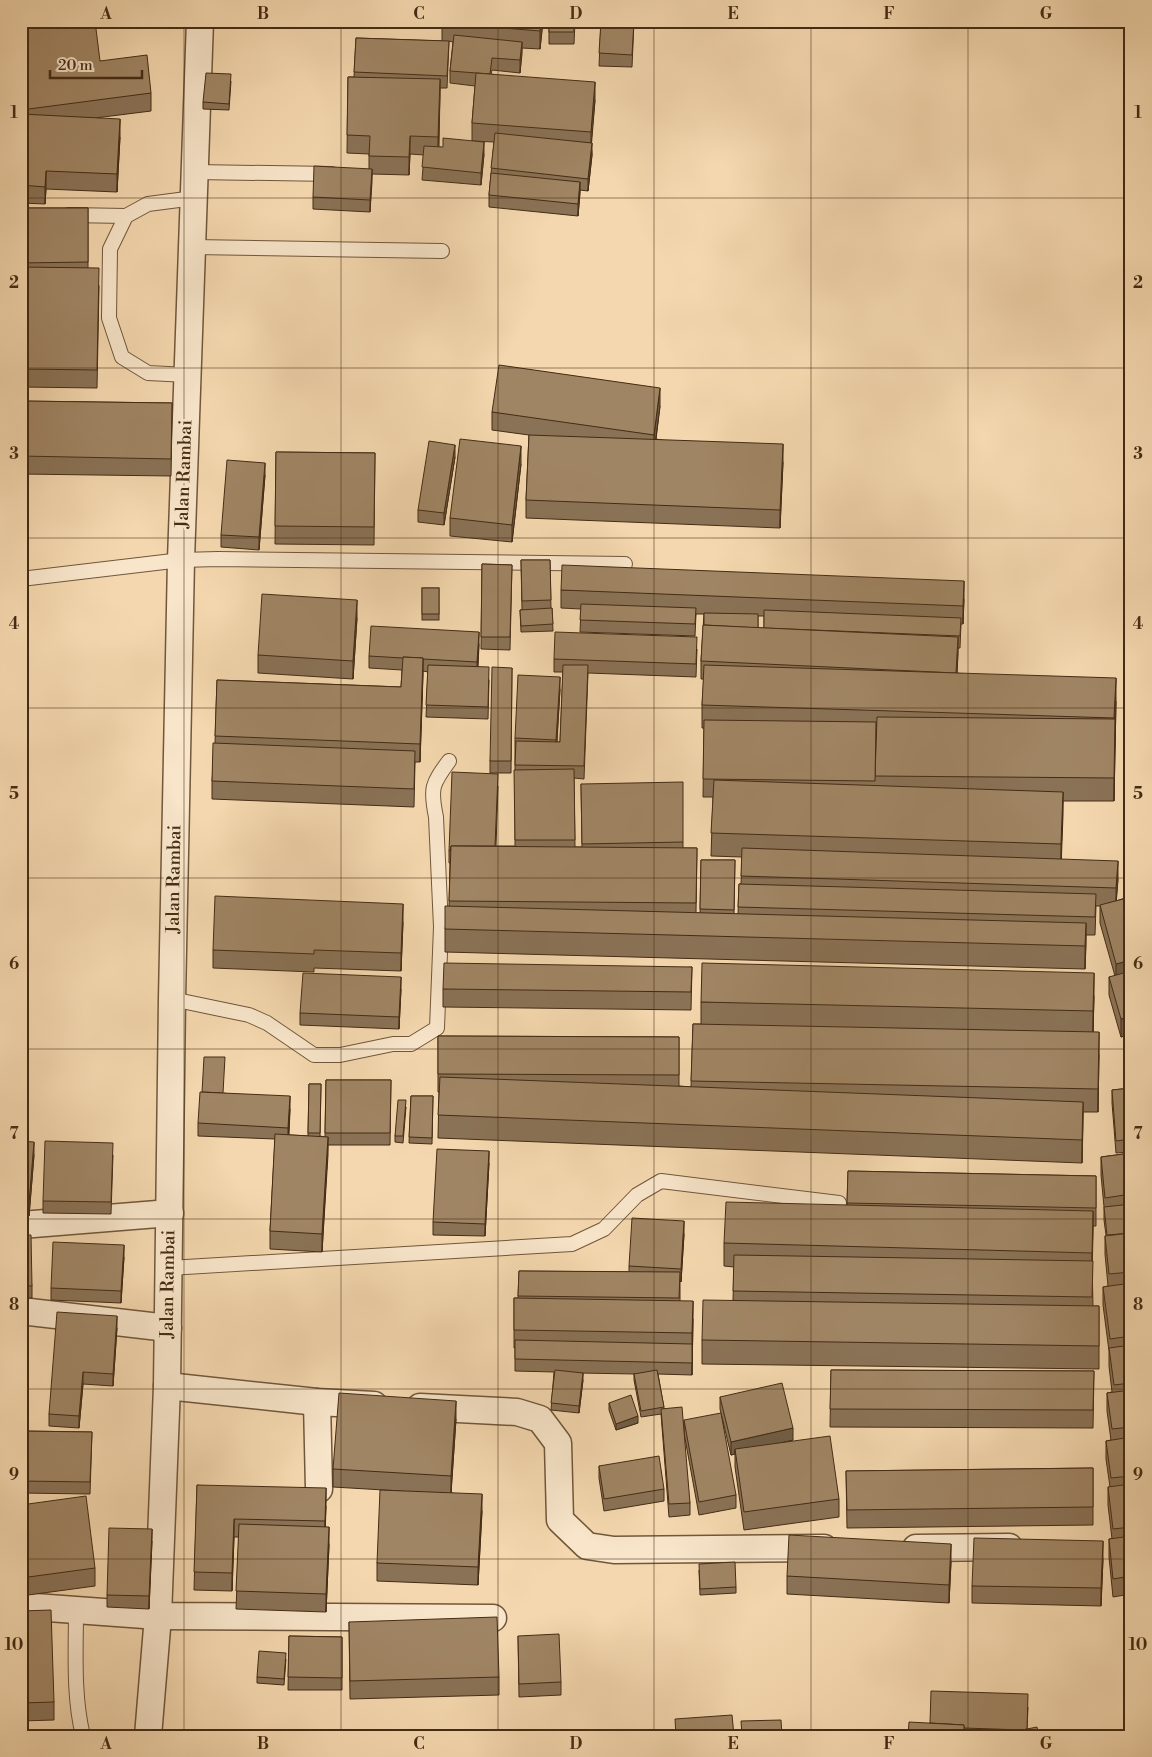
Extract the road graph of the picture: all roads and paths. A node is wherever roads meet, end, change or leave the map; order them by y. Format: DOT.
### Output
graph roads {
  1 [pos="200,21"];
  2 [pos="195,172"];
  3 [pos="344,175"];
  4 [pos="194,198"];
  5 [pos="59,214"];
  6 [pos="126,216"];
  7 [pos="193,247"];
  8 [pos="442,251"];
  9 [pos="188,375"];
  10 [pos="181,560"];
  11 [pos="625,564"];
  12 [pos="21,579"];
  13 [pos="449,760"];
  14 [pos="172,999"];
  15 [pos="839,1203"];
  16 [pos="170,1213"];
  17 [pos="21,1225"];
  18 [pos="169,1268"];
  19 [pos="21,1311"];
  20 [pos="168,1328"];
  21 [pos="167,1386"];
  22 [pos="317,1402"];
  23 [pos="319,1489"];
  24 [pos="1036,1547"];
  25 [pos="849,1548"];
  26 [pos="888,1548"];
  27 [pos="21,1606"];
  28 [pos="76,1610"];
  29 [pos="158,1616"];
  30 [pos="493,1618"];
  31 [pos="83,1736"];
  32 [pos="148,1736"];
  1 -- 2 [label="street, Jalan Rambai"];
  2 -- 3 [label="lane"];
  2 -- 4 [label="street, Jalan Rambai"];
  4 -- 6 [label="lane"];
  4 -- 7 [label="street, Jalan Rambai"];
  5 -- 6 [label="lane"];
  6 -- 9 [label="lane"];
  7 -- 8 [label="lane"];
  7 -- 9 [label="street, Jalan Rambai"];
  9 -- 10 [label="street, Jalan Rambai"];
  10 -- 11 [label="lane"];
  10 -- 12 [label="lane"];
  10 -- 14 [label="street, Jalan Rambai"];
  13 -- 14 [label="lane"];
  14 -- 16 [label="street, Jalan Rambai"];
  15 -- 18 [label="lane"];
  16 -- 17 [label="street"];
  16 -- 18 [label="street, Jalan Rambai"];
  18 -- 20 [label="street, Jalan Rambai"];
  19 -- 20 [label="street"];
  20 -- 21 [label="street, Jalan Rambai"];
  21 -- 22 [label="street"];
  21 -- 29 [label="street, Jalan Rambai"];
  22 -- 23 [label="street"];
  22 -- 25 [label="street"];
  24 -- 26 [label="street"];
  27 -- 28 [label="street"];
  28 -- 29 [label="street"];
  28 -- 31 [label="lane"];
  29 -- 30 [label="street"];
  29 -- 32 [label="street, Jalan Rambai"];
}
